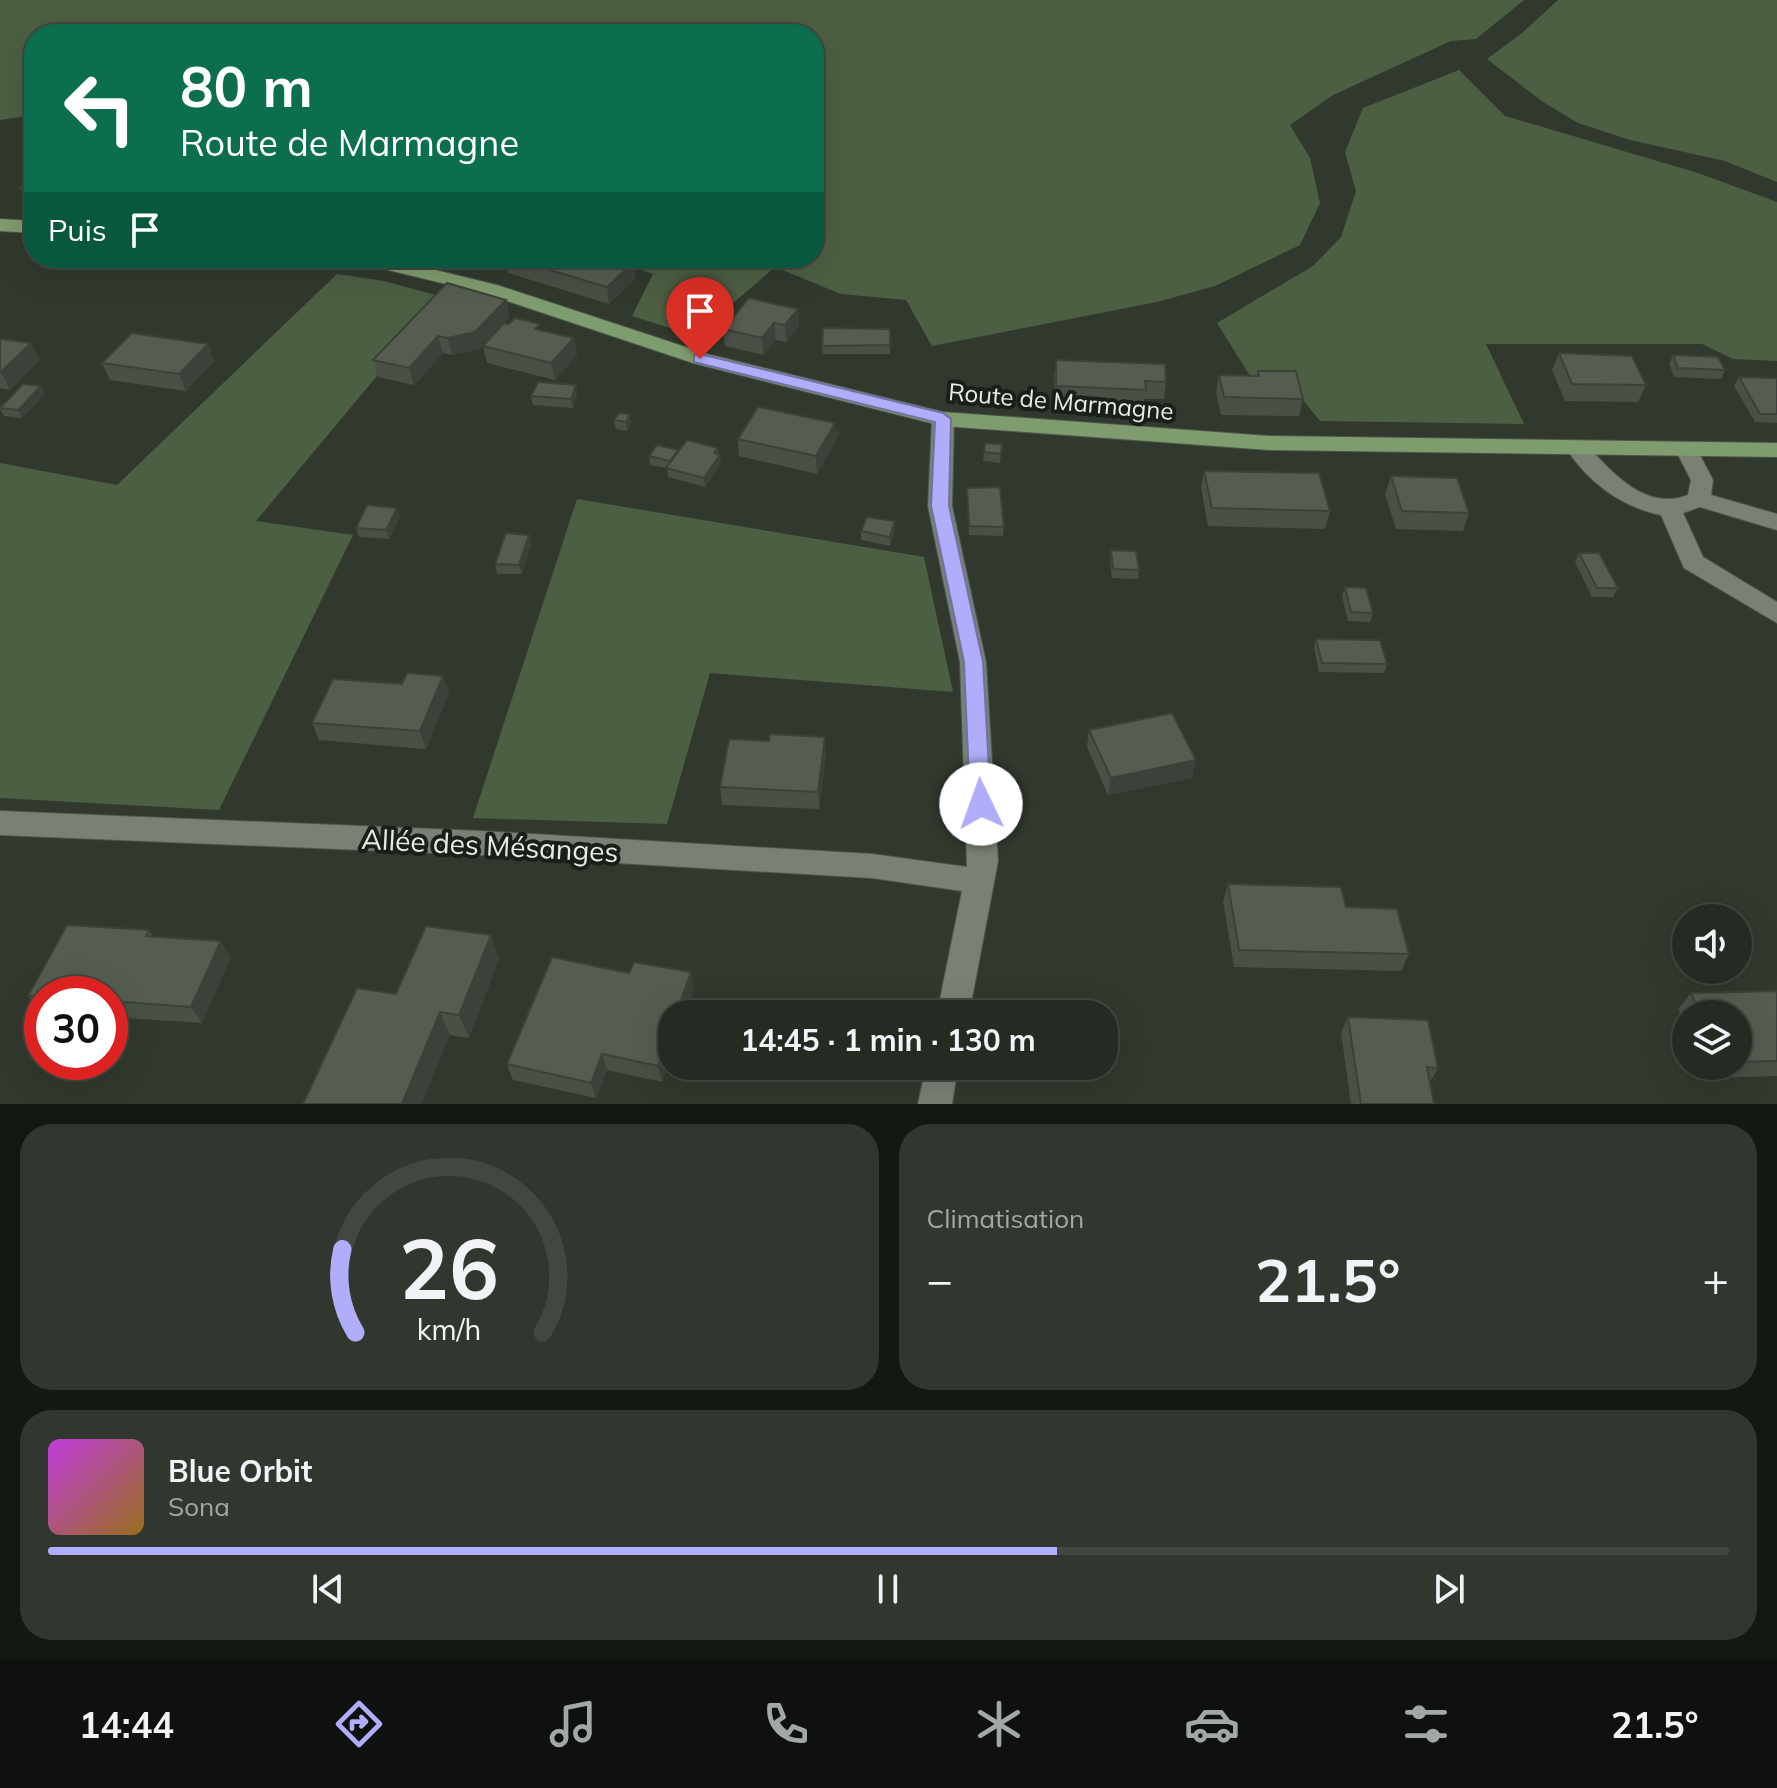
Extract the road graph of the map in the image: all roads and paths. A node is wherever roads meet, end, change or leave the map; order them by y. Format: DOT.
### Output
graph roads {
  1 [pos="0,225"];
  2 [pos="24,226"];
  3 [pos="403,268"];
  4 [pos="943,419"];
  5 [pos="1577,448"];
  6 [pos="1777,450"];
  7 [pos="1687,451"];
  8 [pos="1699,499"];
  9 [pos="1669,507"];
  10 [pos="1777,522"];
  11 [pos="1777,614"];
  12 [pos="0,823"];
  13 [pos="979,881"];
  14 [pos="956,1000"];
  15 [pos="939,1080"];
  16 [pos="935,1104"];
  1 -- 2 [label="main road"];
  3 -- 4 [label="main road, Route de Marmagne"];
  4 -- 5 [label="main road, Route de Marmagne"];
  4 -- 13 [label="street"];
  5 -- 7 [label="main road, Route de Marmagne"];
  5 -- 9 [label="street"];
  6 -- 7 [label="main road, Route de Marmagne"];
  7 -- 8 [label="street"];
  8 -- 9 [label="street"];
  8 -- 10 [label="street"];
  9 -- 11 [label="street"];
  12 -- 13 [label="street, Allée des Mésanges"];
  13 -- 14 [label="street"];
  15 -- 16 [label="street"];
}
